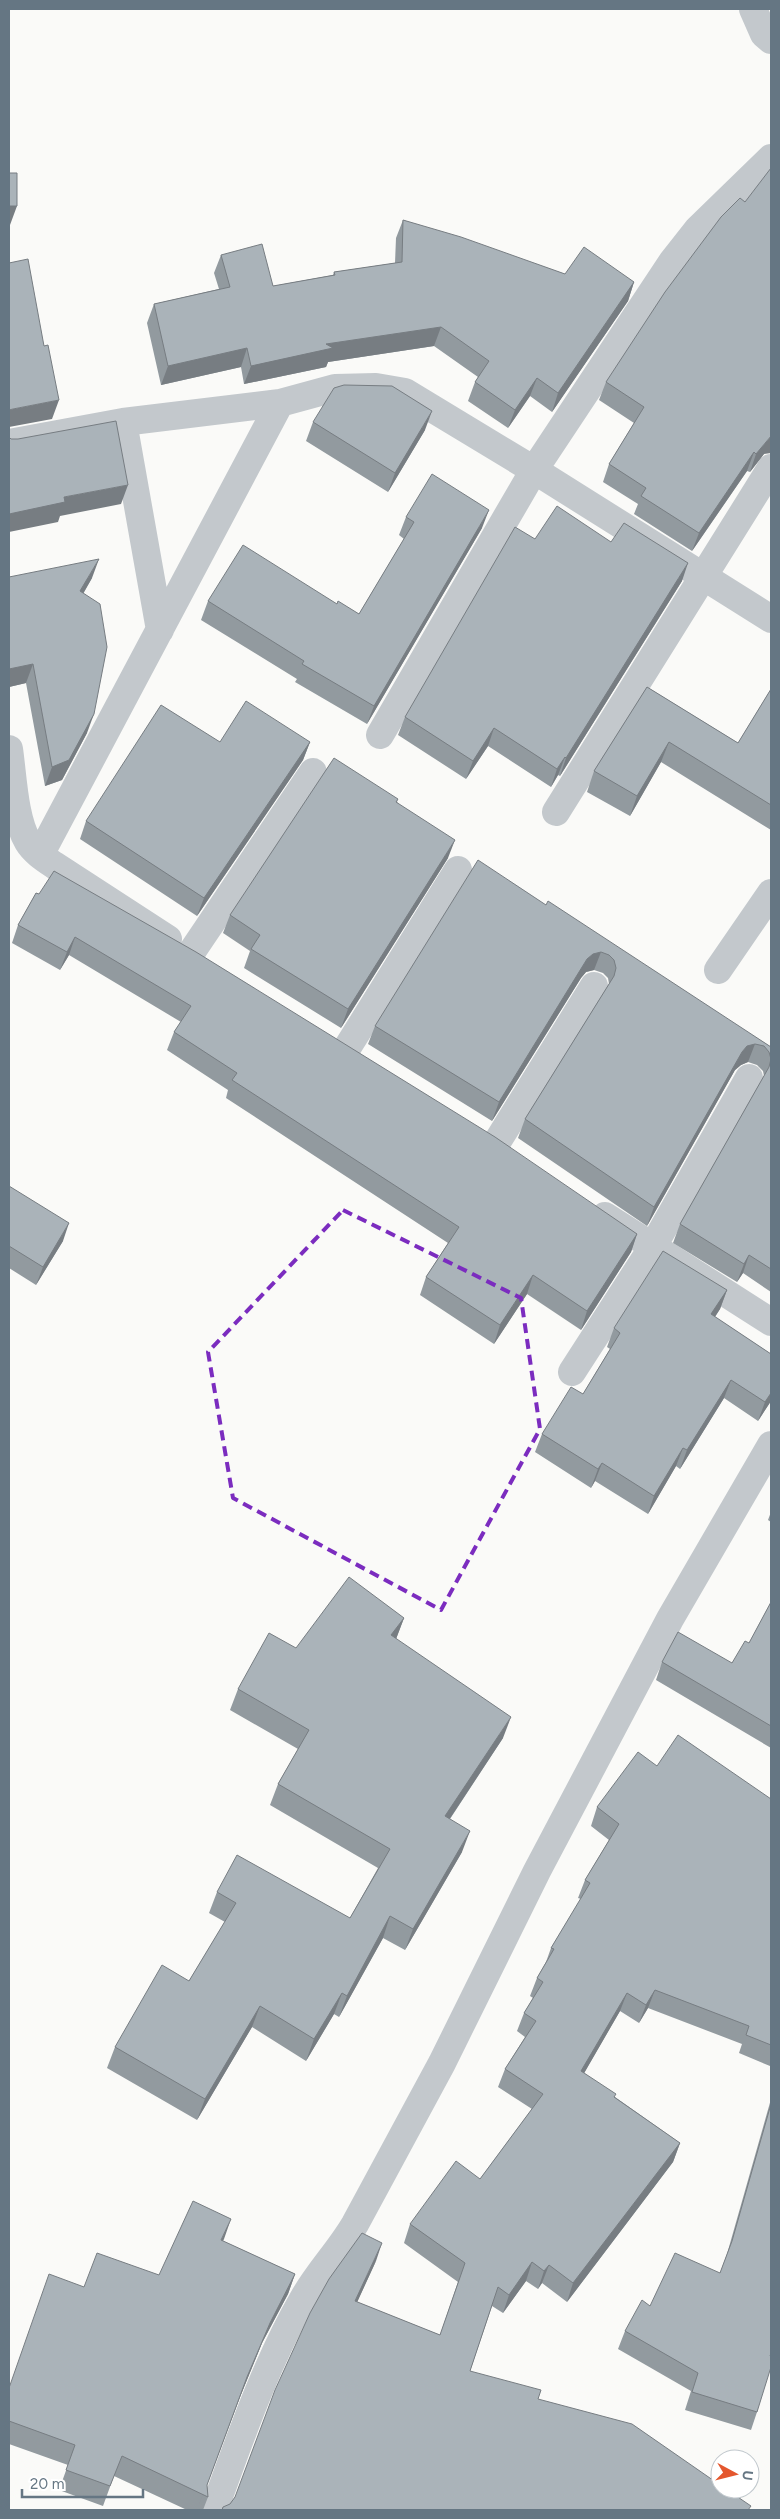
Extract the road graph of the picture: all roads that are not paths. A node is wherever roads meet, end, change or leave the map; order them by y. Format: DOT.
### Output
graph roads {
  1 [pos="753,9"];
  2 [pos="771,40"];
  3 [pos="771,158"];
  4 [pos="280,403"];
  5 [pos="123,422"];
  6 [pos="9,443"];
  7 [pos="771,468"];
  8 [pos="534,470"];
  9 [pos="762,501"];
  10 [pos="704,576"];
  11 [pos="771,619"];
  12 [pos="160,630"];
  13 [pos="380,735"];
  14 [pos="9,749"];
  15 [pos="313,772"];
  16 [pos="556,812"];
  17 [pos="40,855"];
  18 [pos="458,870"];
  19 [pos="771,893"];
  20 [pos="191,953"];
  21 [pos="216,968"];
  22 [pos="718,970"];
  23 [pos="594,986"];
  24 [pos="322,1033"];
  25 [pos="347,1048"];
  26 [pos="372,1063"];
  27 [pos="749,1078"];
  28 [pos="472,1126"];
  29 [pos="497,1142"];
  30 [pos="521,1159"];
  31 [pos="586,1203"];
  32 [pos="652,1248"];
  33 [pos="771,1322"];
  34 [pos="572,1372"];
  35 [pos="771,1445"];
  36 [pos="214,2510"];
  1 -- 2 [label="street"];
  3 -- 8 [label="street"];
  4 -- 5 [label="street"];
  4 -- 8 [label="street"];
  4 -- 12 [label="street"];
  5 -- 6 [label="street"];
  5 -- 12 [label="street"];
  7 -- 9 [label="street"];
  8 -- 10 [label="street"];
  8 -- 13 [label="street"];
  9 -- 10 [label="street"];
  10 -- 11 [label="street"];
  10 -- 16 [label="street"];
  12 -- 17 [label="street"];
  14 -- 17 [label="street"];
  15 -- 20 [label="street"];
  17 -- 20 [label="street"];
  18 -- 25 [label="street"];
  19 -- 22 [label="street"];
  20 -- 21 [label="street"];
  23 -- 29 [label="street"];
  24 -- 25 [label="street"];
  25 -- 26 [label="street"];
  27 -- 32 [label="street"];
  28 -- 29 [label="street"];
  29 -- 30 [label="street"];
  31 -- 32 [label="street"];
  32 -- 33 [label="street"];
  32 -- 34 [label="street"];
  35 -- 36 [label="street"];
}
